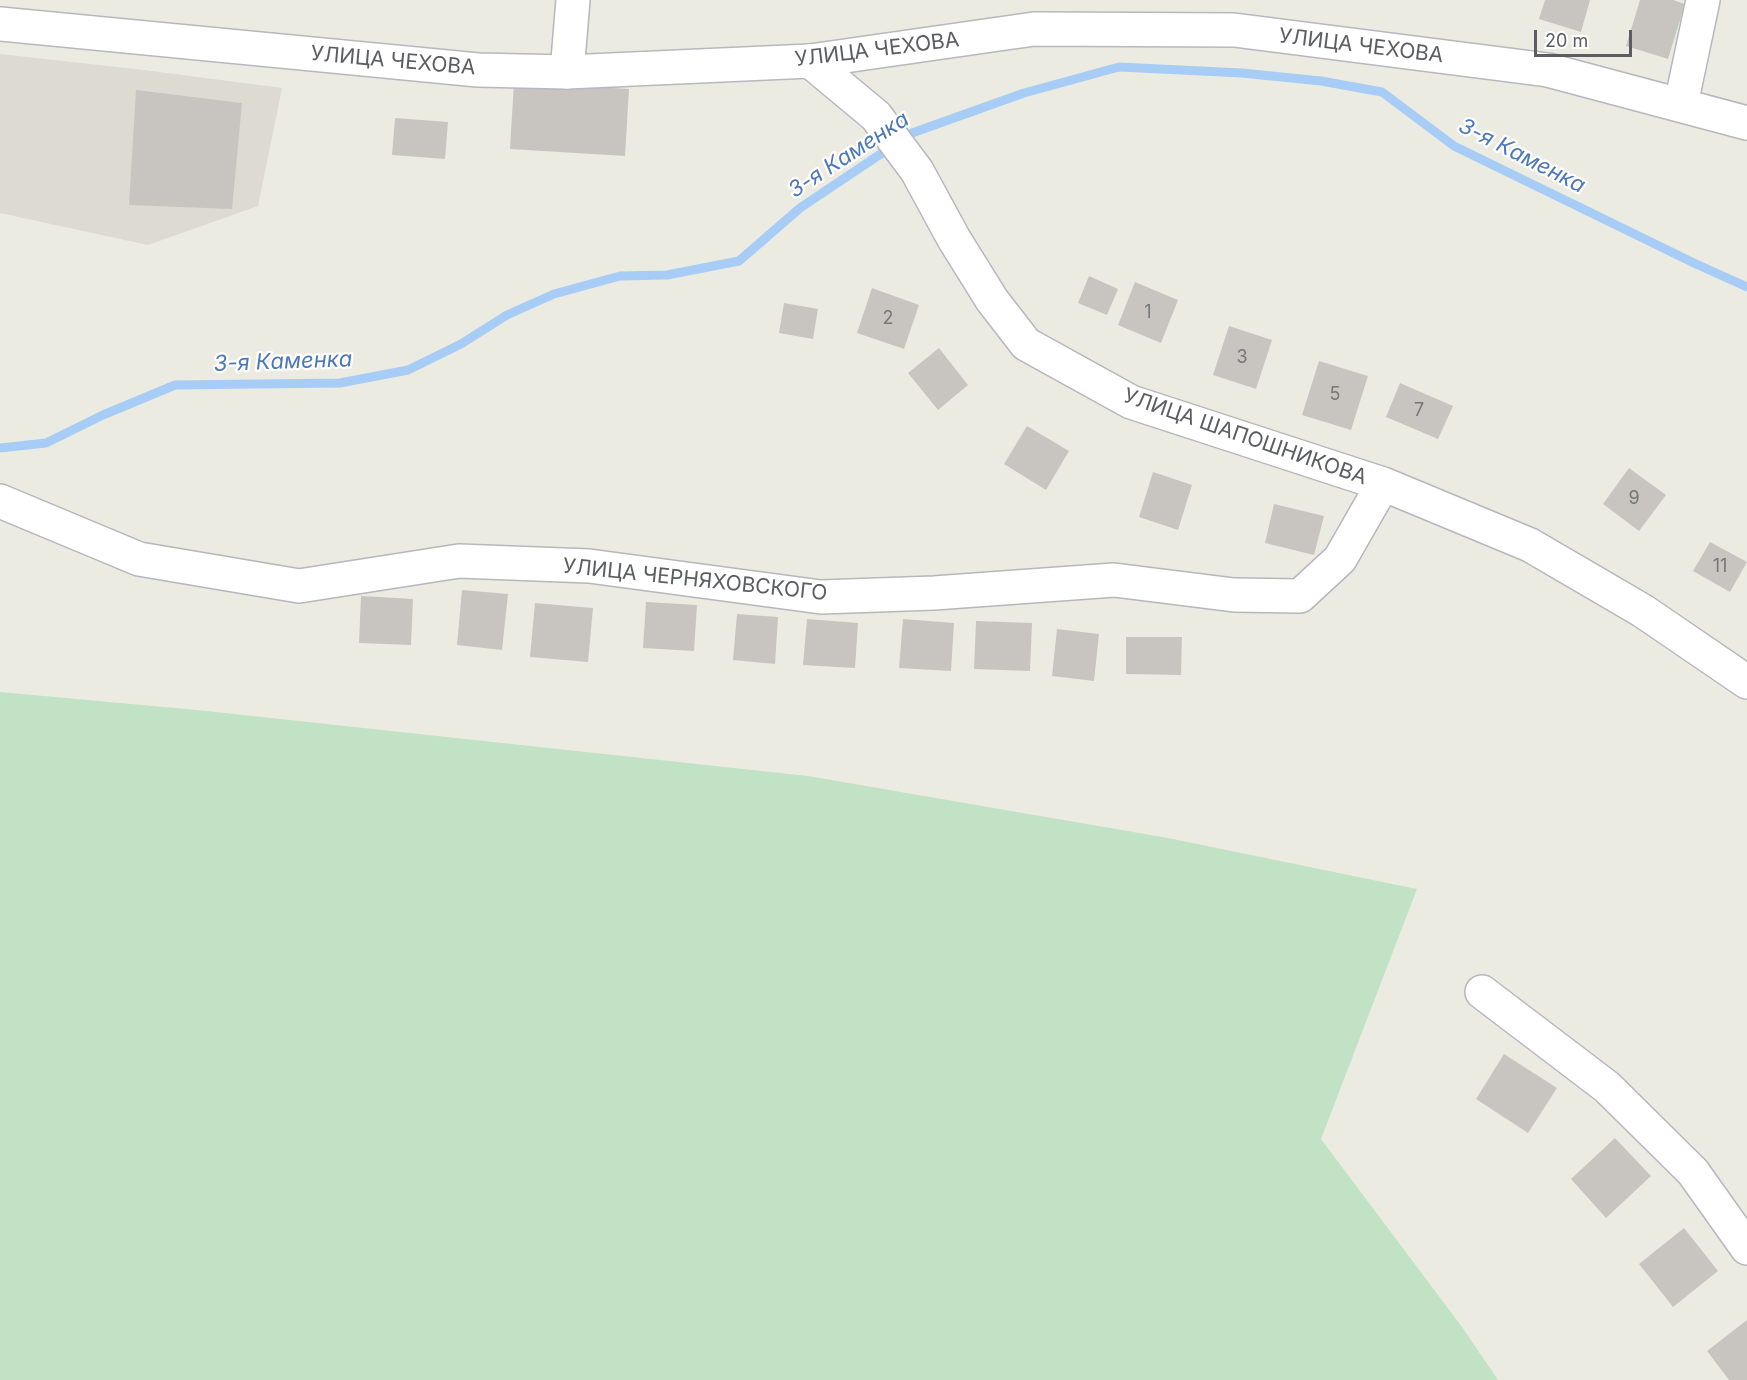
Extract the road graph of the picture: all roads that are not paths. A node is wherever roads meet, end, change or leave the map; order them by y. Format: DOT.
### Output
graph roads {
  1 [pos="573,0"];
  2 [pos="1703,0"];
  3 [pos="0,24"];
  4 [pos="810,61"];
  5 [pos="567,72"];
  6 [pos="1681,104"];
  7 [pos="1747,123"];
  8 [pos="1383,484"];
  9 [pos="0,501"];
  10 [pos="1747,682"];
  11 [pos="1482,992"];
  12 [pos="1747,1248"];
  1 -- 5 [label="street"];
  2 -- 6 [label="street"];
  3 -- 5 [label="street, УЛИЦА ЧЕХОВА"];
  4 -- 5 [label="street, УЛИЦА ЧЕХОВА"];
  4 -- 6 [label="street, УЛИЦА ЧЕХОВА"];
  4 -- 8 [label="street, УЛИЦА ШАПОШНИКОВА"];
  6 -- 7 [label="street, УЛИЦА ЧЕХОВА"];
  8 -- 9 [label="street, УЛИЦА ЧЕРНЯХОВСКОГО"];
  8 -- 10 [label="street, УЛИЦА ШАПОШНИКОВА"];
  11 -- 12 [label="street"];
}
